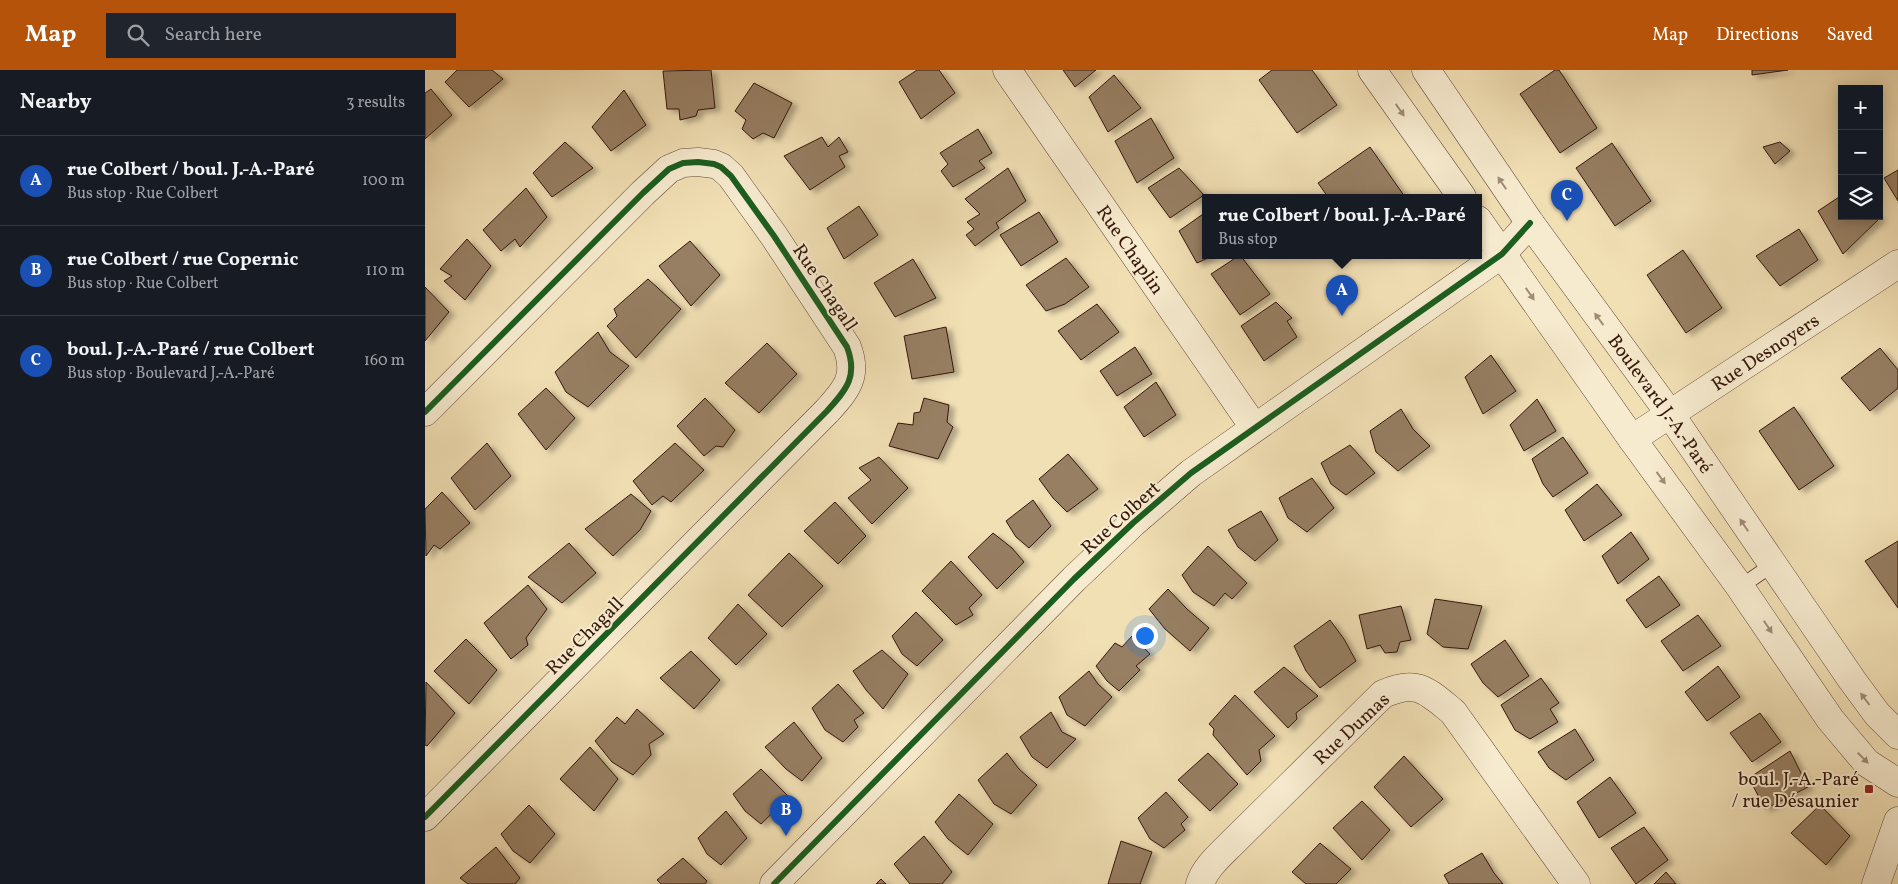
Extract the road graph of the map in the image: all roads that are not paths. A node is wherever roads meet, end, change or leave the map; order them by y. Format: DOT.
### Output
graph roads {
  1 [pos="1007,70"];
  2 [pos="1372,70"];
  3 [pos="1426,70"];
  4 [pos="1460,194"];
  5 [pos="1530,223"];
  6 [pos="1482,226"];
  7 [pos="1502,254"];
  8 [pos="1898,264"];
  9 [pos="425,412"];
  10 [pos="1670,414"];
  11 [pos="1255,427"];
  12 [pos="1632,439"];
  13 [pos="1772,566"];
  14 [pos="1740,587"];
  15 [pos="1898,735"];
  16 [pos="1898,783"];
  17 [pos="425,817"];
  18 [pos="1898,821"];
  19 [pos="774,884"];
  20 [pos="1200,884"];
  21 [pos="1576,884"];
  22 [pos="1877,884"];
  1 -- 11 [label="street, Rue Chaplin"];
  2 -- 4 [label="street, one-way"];
  5 -- 3 [label="street, Boulevard J.-A.-Paré, one-way"];
  5 -- 7 [label="street, Rue Colbert"];
  10 -- 5 [label="street, Boulevard J.-A.-Paré, one-way"];
  6 -- 7 [label="street"];
  7 -- 11 [label="street, Rue Colbert"];
  7 -- 12 [label="street, one-way"];
  8 -- 10 [label="street, Rue Desnoyers"];
  9 -- 17 [label="street, Rue Chagall"];
  10 -- 12 [label="street, Rue Desnoyers"];
  13 -- 10 [label="street, Boulevard J.-A.-Paré, one-way"];
  11 -- 19 [label="street, Rue Colbert"];
  12 -- 14 [label="street, one-way"];
  13 -- 14 [label="lane"];
  15 -- 13 [label="street, Boulevard J.-A.-Paré, one-way"];
  14 -- 16 [label="street, one-way"];
  18 -- 22 [label="street"];
  20 -- 21 [label="street, Rue Dumas"];
}
